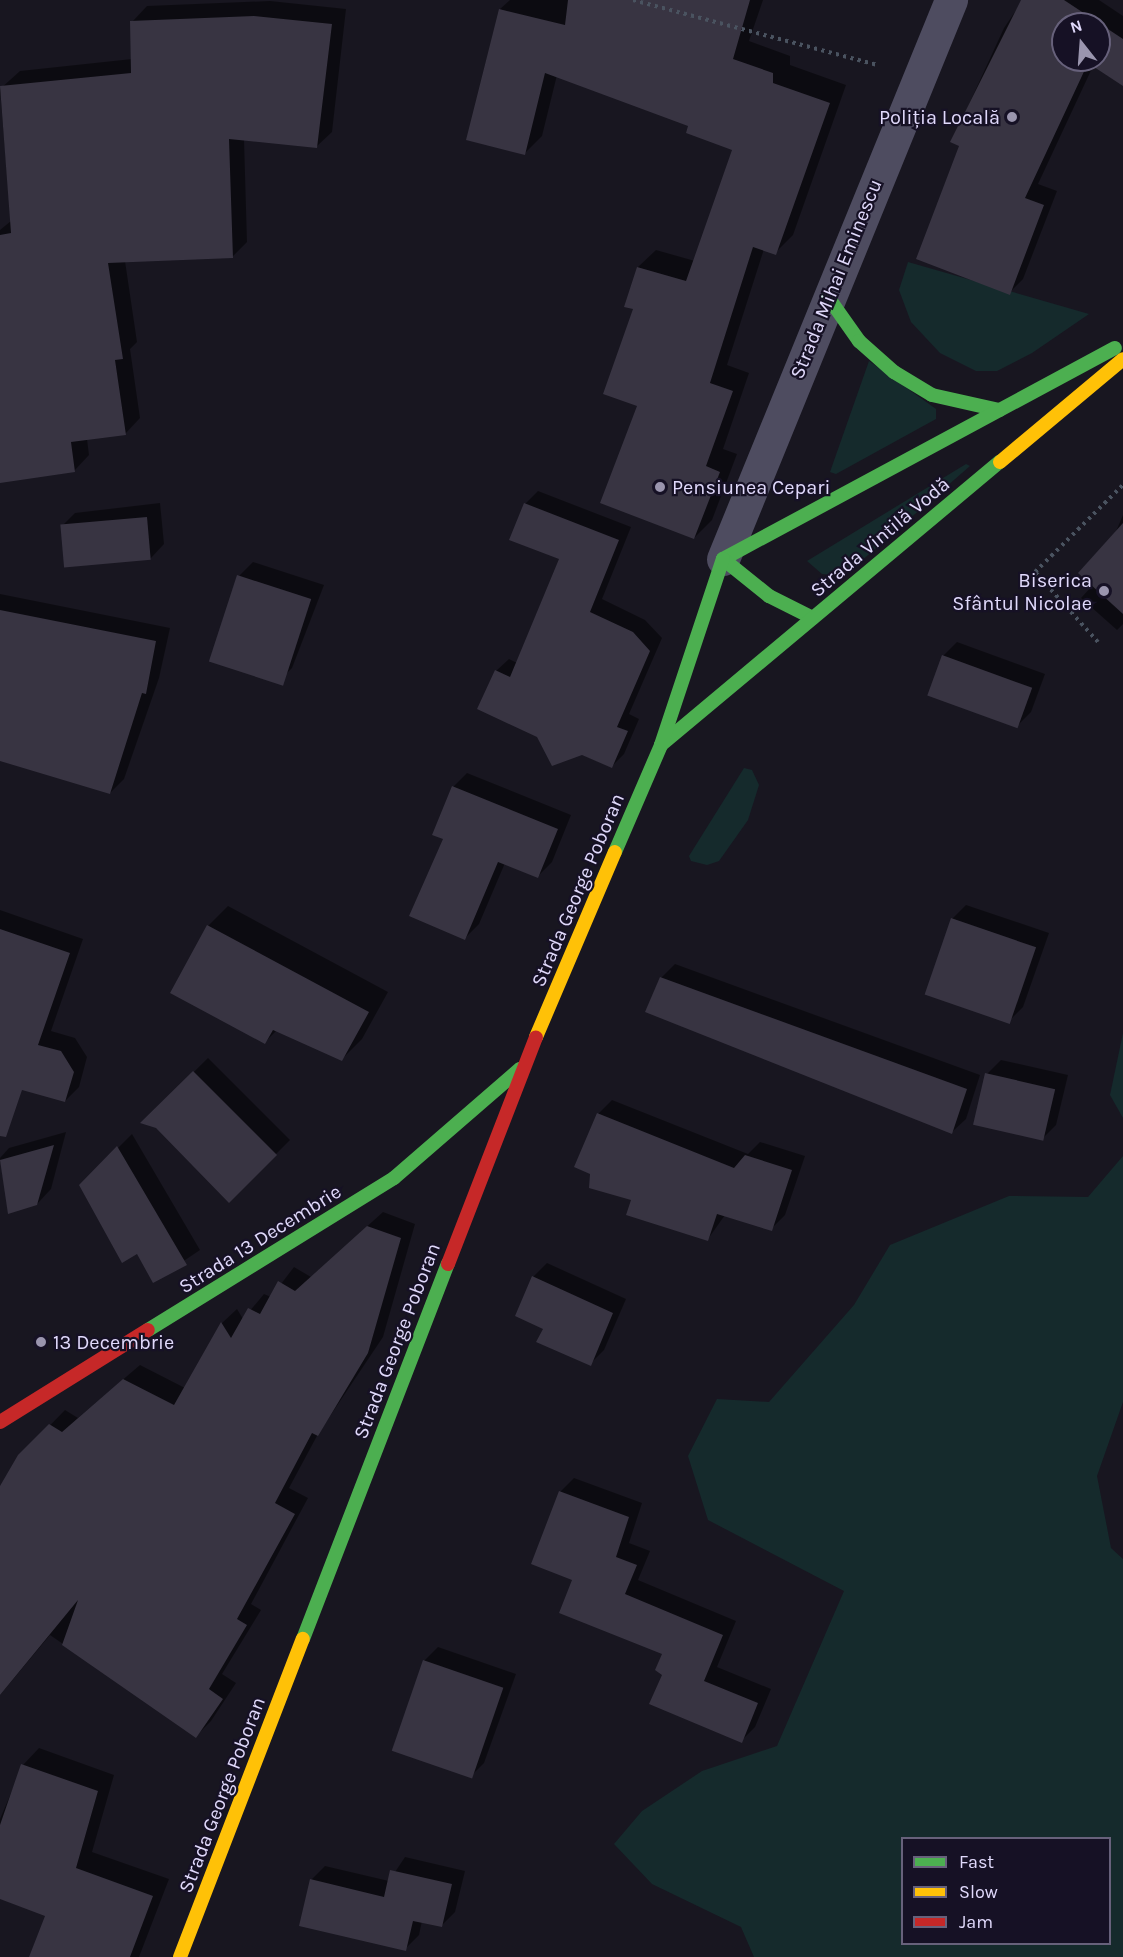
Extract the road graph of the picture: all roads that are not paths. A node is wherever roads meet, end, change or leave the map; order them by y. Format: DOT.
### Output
graph roads {
  1 [pos="951,0"];
  2 [pos="828,297"];
  3 [pos="1123,343"];
  4 [pos="1123,359"];
  5 [pos="999,410"];
  6 [pos="723,559"];
  7 [pos="813,618"];
  8 [pos="661,745"];
  9 [pos="524,1066"];
  10 [pos="0,1422"];
  11 [pos="180,1957"];
  1 -- 2 [label="street, Strada Mihai Eminescu"];
  2 -- 5 [label="main road"];
  2 -- 6 [label="street, Strada Mihai Eminescu"];
  3 -- 5 [label="main road, Strada Vintilă Vodă"];
  4 -- 7 [label="main road, Strada Vintilă Vodă"];
  5 -- 6 [label="main road, Strada Vintilă Vodă"];
  6 -- 7 [label="main road"];
  6 -- 8 [label="main road, Strada George Poboran"];
  7 -- 8 [label="main road, Strada Vintilă Vodă"];
  8 -- 9 [label="main road, Strada George Poboran"];
  9 -- 10 [label="main road, Strada 13 Decembrie"];
  9 -- 11 [label="main road, Strada George Poboran"];
}
